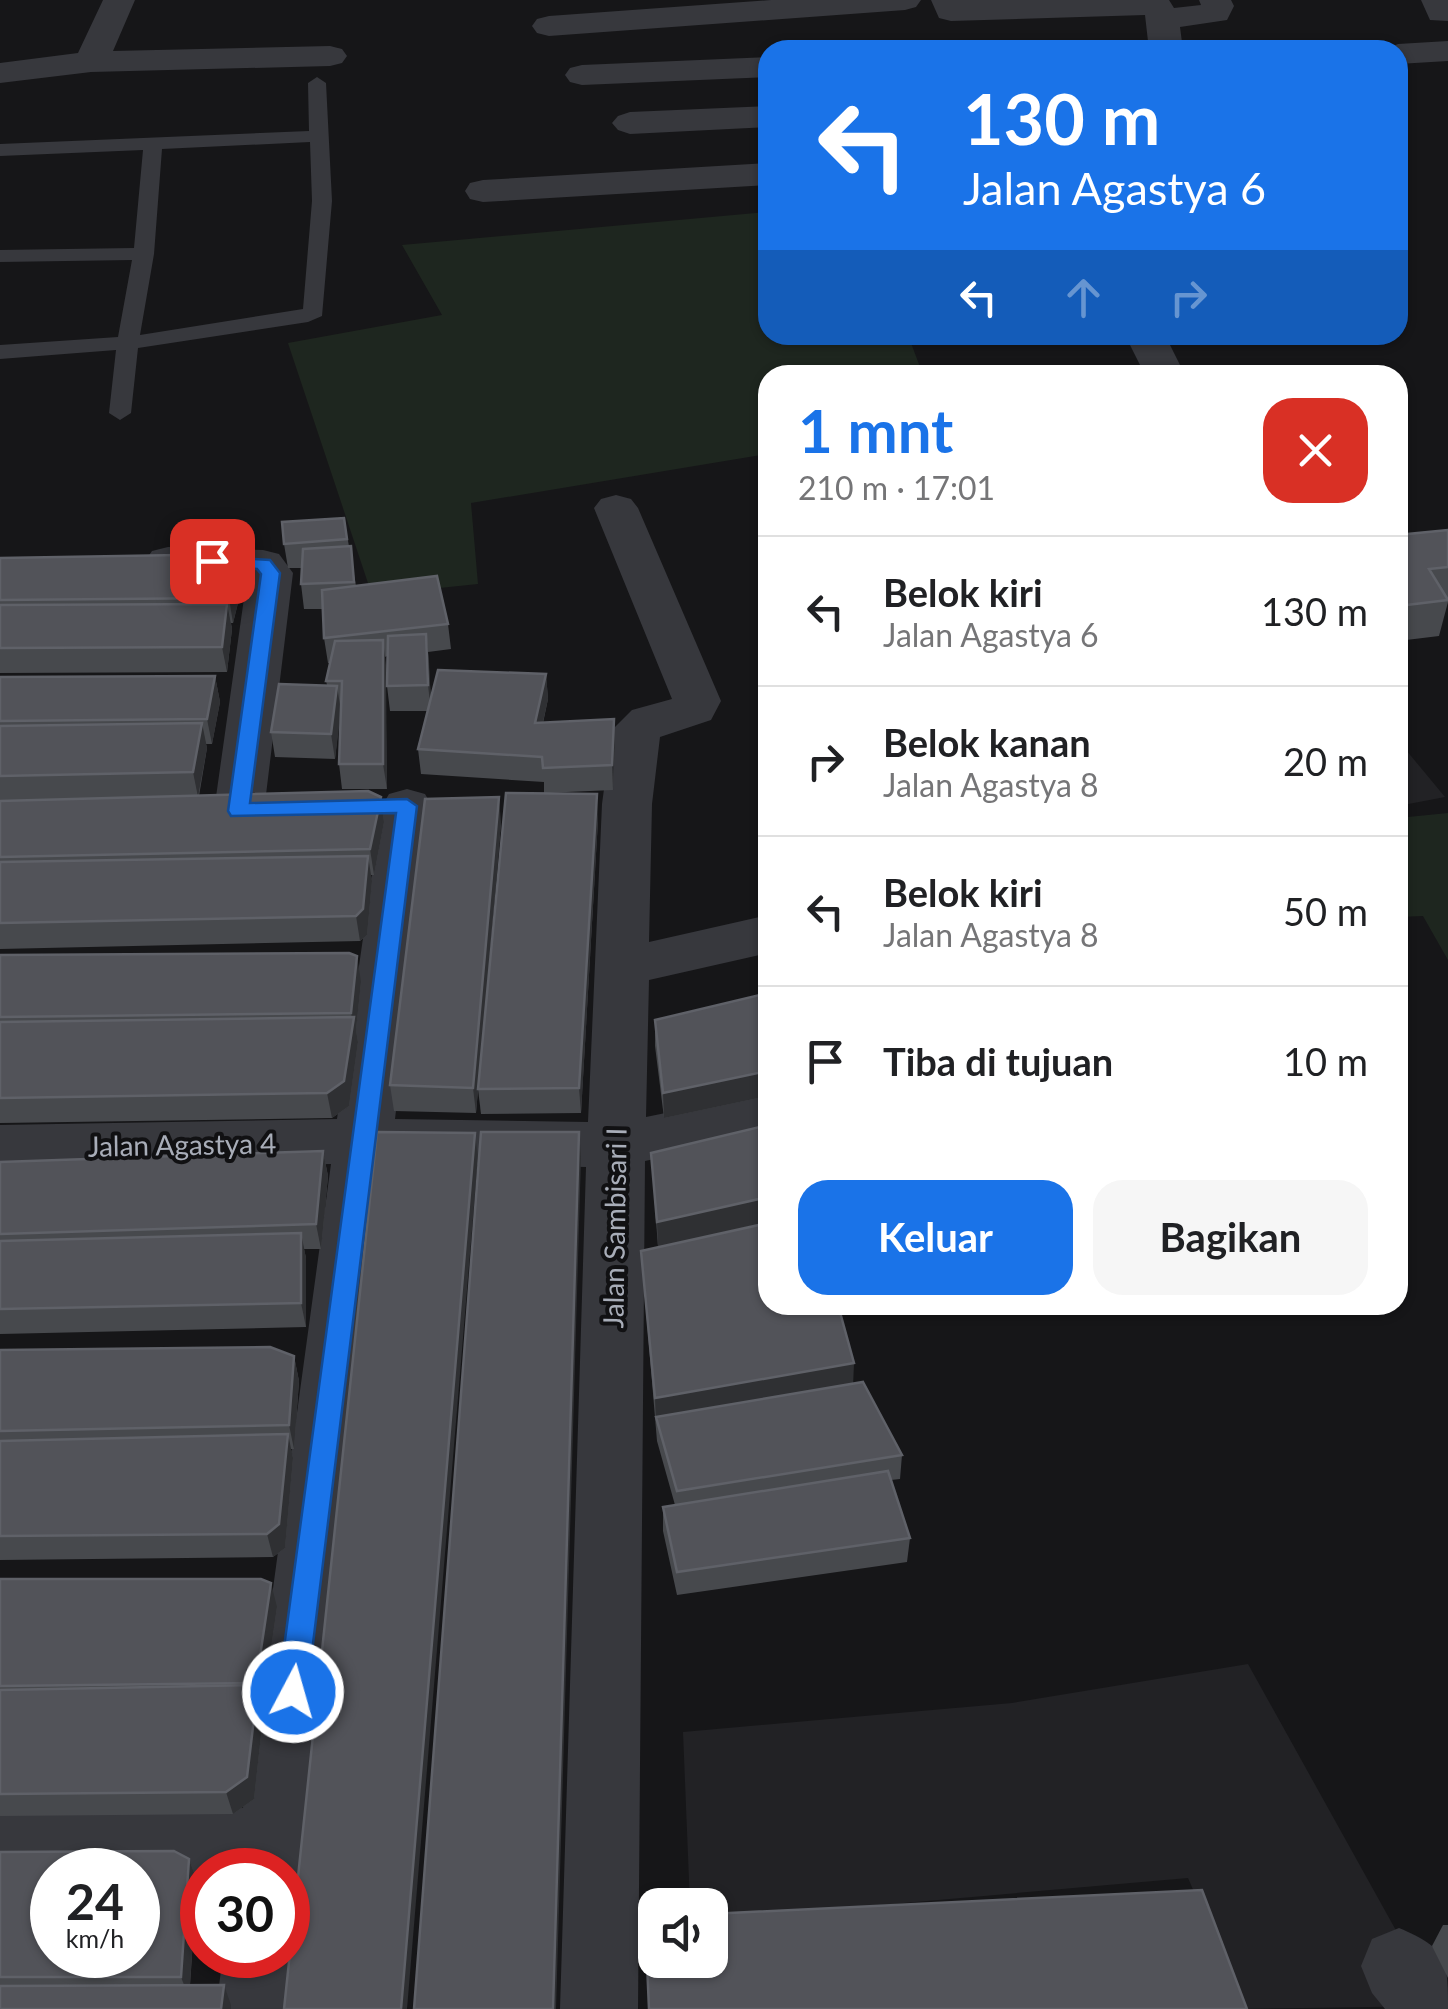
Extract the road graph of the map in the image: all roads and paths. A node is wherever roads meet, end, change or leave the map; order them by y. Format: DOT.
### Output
graph roads {
  1 [pos="119,0"];
  2 [pos="906,0"];
  3 [pos="948,0"];
  4 [pos="1215,0"];
  5 [pos="549,26"];
  6 [pos="1165,34"];
  7 [pos="1448,51"];
  8 [pos="1408,53"];
  9 [pos="91,62"];
  10 [pos="758,67"];
  11 [pos="323,70"];
  12 [pos="0,73"];
  13 [pos="582,75"];
  14 [pos="758,117"];
  15 [pos="630,123"];
  16 [pos="318,136"];
  17 [pos="153,142"];
  18 [pos="0,150"];
  19 [pos="758,175"];
  20 [pos="483,192"];
  21 [pos="144,254"];
  22 [pos="0,256"];
  23 [pos="128,343"];
  24 [pos="0,352"];
  25 [pos="120,414"];
  26 [pos="616,508"];
  27 [pos="133,562"];
  28 [pos="413,806"];
  29 [pos="295,809"];
  30 [pos="758,936"];
  31 [pos="623,967"];
  32 [pos="758,1115"];
  33 [pos="364,1141"];
  34 [pos="616,1145"];
  35 [pos="0,1147"];
  36 [pos="0,1848"];
  37 [pos="274,1848"];
  38 [pos="180,1853"];
  39 [pos="259,1978"];
  40 [pos="255,2009"];
  41 [pos="599,2009"];
  1 -- 9 [label="street"];
  2 -- 5 [label="street"];
  3 -- 6 [label="street"];
  4 -- 6 [label="street"];
  7 -- 8 [label="street"];
  9 -- 11 [label="street"];
  9 -- 12 [label="street"];
  10 -- 13 [label="street"];
  11 -- 16 [label="lane"];
  14 -- 15 [label="street"];
  16 -- 17 [label="lane"];
  16 -- 23 [label="lane"];
  17 -- 18 [label="lane"];
  17 -- 21 [label="lane"];
  19 -- 20 [label="street"];
  21 -- 22 [label="lane"];
  21 -- 23 [label="lane"];
  23 -- 24 [label="lane"];
  23 -- 25 [label="lane"];
  26 -- 31 [label="street, Jalan Sambisari I"];
  27 -- 29 [label="street"];
  28 -- 33 [label="street"];
  30 -- 31 [label="street"];
  31 -- 34 [label="street, Jalan Sambisari I"];
  32 -- 34 [label="street, Jalan Agastya 4"];
  33 -- 34 [label="street, Jalan Agastya 4"];
  33 -- 35 [label="street, Jalan Agastya 4"];
  33 -- 37 [label="street"];
  34 -- 41 [label="street, Jalan Sambisari I"];
  36 -- 38 [label="street"];
  39 -- 40 [label="street"];
}
